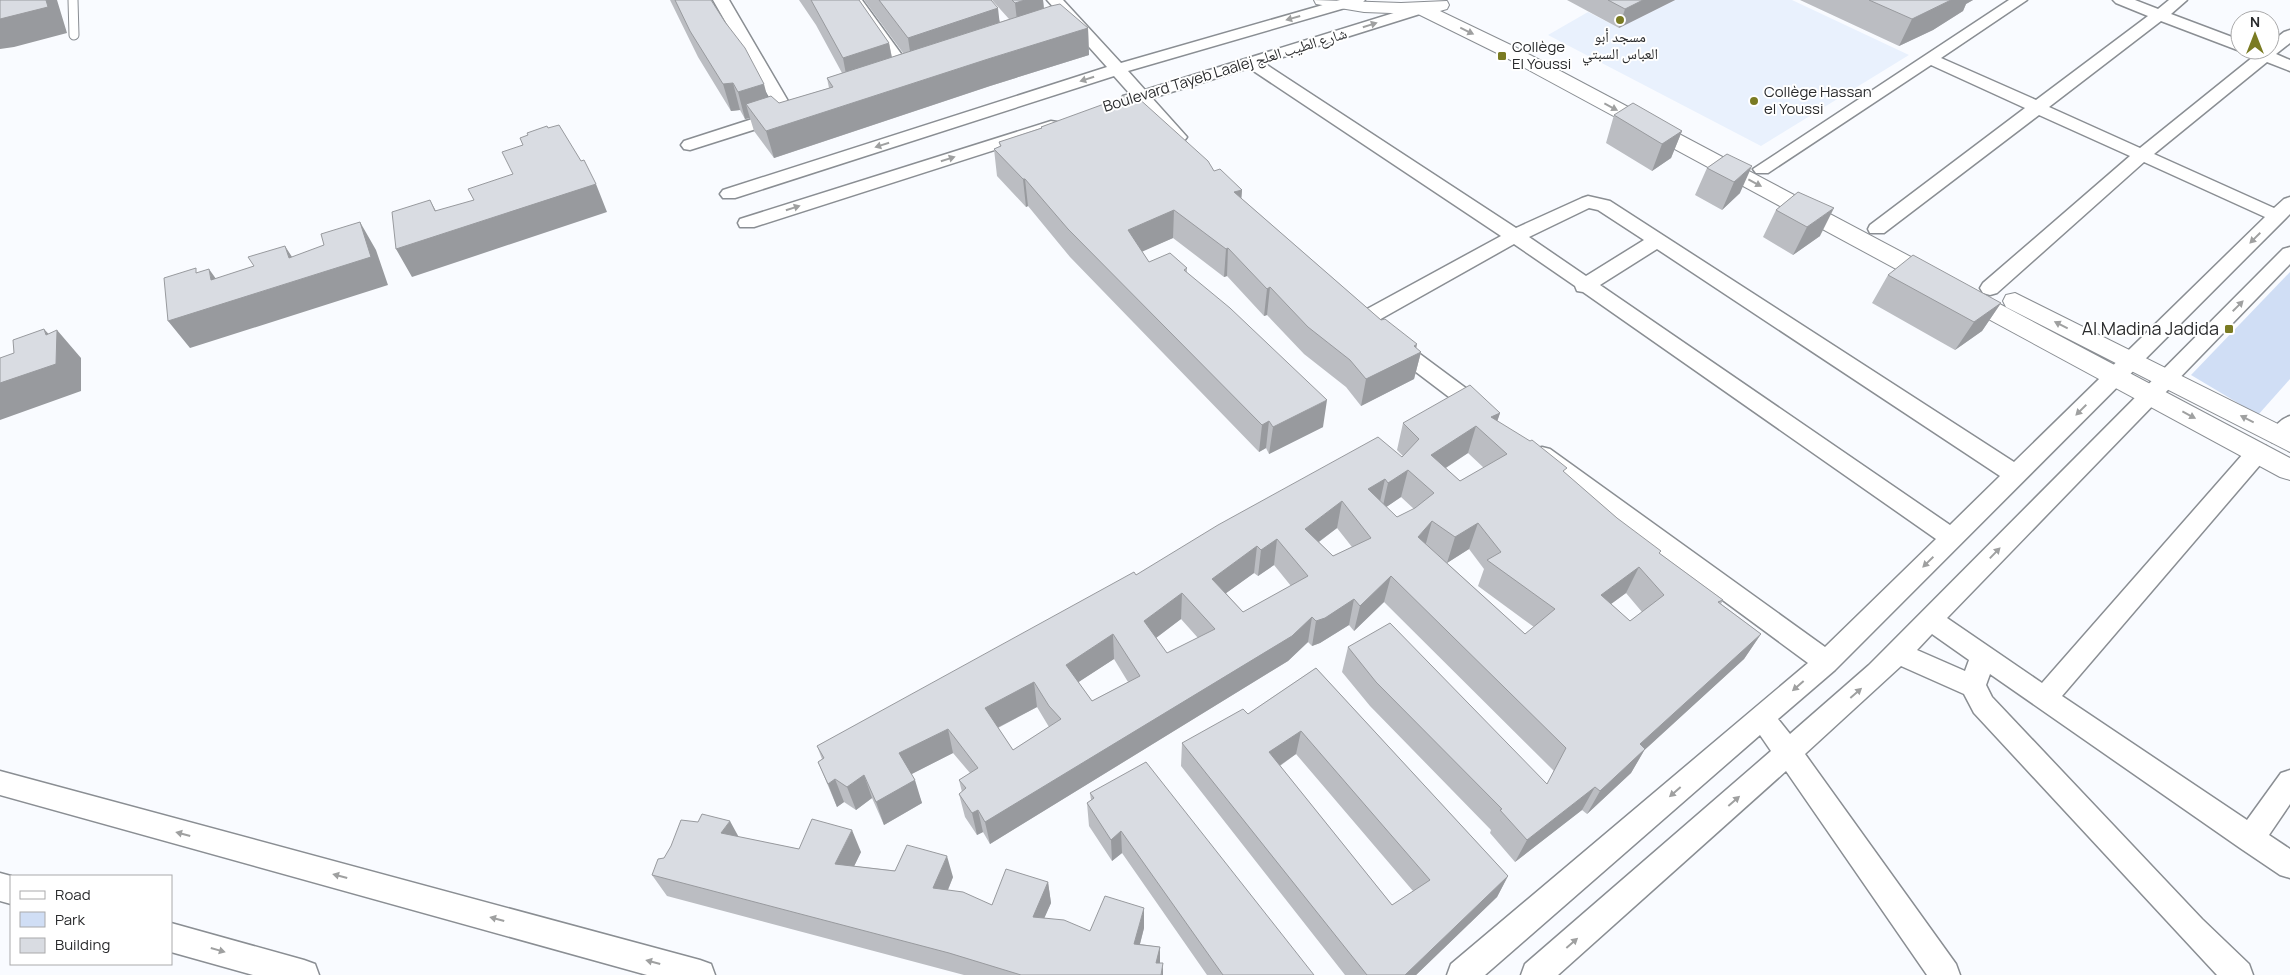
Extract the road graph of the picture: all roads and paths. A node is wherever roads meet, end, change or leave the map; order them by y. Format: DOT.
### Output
graph roads {
  1 [pos="73,0"];
  2 [pos="722,0"];
  3 [pos="854,0"];
  4 [pos="1055,0"];
  5 [pos="1323,0"];
  6 [pos="1390,0"];
  7 [pos="2019,0"];
  8 [pos="2121,0"];
  9 [pos="2180,0"];
  10 [pos="1446,1"];
  11 [pos="1349,2"];
  12 [pos="1417,9"];
  13 [pos="2159,15"];
  14 [pos="74,35"];
  15 [pos="2230,42"];
  16 [pos="1930,59"];
  17 [pos="2250,60"];
  18 [pos="2275,60"];
  19 [pos="1251,62"];
  20 [pos="2290,66"];
  21 [pos="924,68"];
  22 [pos="1118,69"];
  23 [pos="907,73"];
  24 [pos="890,79"];
  25 [pos="1142,96"];
  26 [pos="1113,105"];
  27 [pos="804,107"];
  28 [pos="2039,108"];
  29 [pos="787,113"];
  30 [pos="1066,120"];
  31 [pos="690,145"];
  32 [pos="1190,151"];
  33 [pos="2142,155"];
  34 [pos="1762,169"];
  35 [pos="729,194"];
  36 [pos="2284,210"];
  37 [pos="747,223"];
  38 [pos="1877,229"];
  39 [pos="1515,236"];
  40 [pos="1656,241"];
  41 [pos="2290,253"];
  42 [pos="1584,286"];
  43 [pos="1990,288"];
  44 [pos="2123,368"];
  45 [pos="2159,386"];
  46 [pos="1499,423"];
  47 [pos="2287,434"];
  48 [pos="1523,440"];
  49 [pos="2258,452"];
  50 [pos="2290,470"];
  51 [pos="2016,475"];
  52 [pos="1952,538"];
  53 [pos="1930,620"];
  54 [pos="1899,652"];
  55 [pos="1826,662"];
  56 [pos="1990,662"];
  57 [pos="1972,686"];
  58 [pos="2044,699"];
  59 [pos="1762,718"];
  60 [pos="1788,753"];
  61 [pos="2290,782"];
  62 [pos="0,784"];
  63 [pos="2250,839"];
  64 [pos="2290,865"];
  65 [pos="172,937"];
  66 [pos="304,975"];
  67 [pos="700,975"];
  68 [pos="1462,975"];
  69 [pos="1536,975"];
  70 [pos="1945,975"];
  71 [pos="2238,975"];
  1 -- 14 [label="lane"];
  2 -- 29 [label="street"];
  3 -- 23 [label="street"];
  4 -- 22 [label="street"];
  5 -- 11 [label="street"];
  6 -- 12 [label="street"];
  7 -- 16 [label="street"];
  8 -- 13 [label="street"];
  9 -- 13 [label="street"];
  10 -- 12 [label="street"];
  10 -- 34 [label="street"];
  11 -- 12 [label="street"];
  11 -- 22 [label="street, Boulevard Tayeb Laalej شارع الطيب العلج, one-way"];
  19 -- 12 [label="street, Boulevard Tayeb Laalej شارع الطيب العلج, one-way"];
  12 -- 44 [label="street, one-way"];
  13 -- 15 [label="street"];
  13 -- 28 [label="street"];
  16 -- 28 [label="street"];
  16 -- 34 [label="street"];
  17 -- 33 [label="street"];
  18 -- 20 [label="street"];
  19 -- 25 [label="street, Boulevard Tayeb Laalej شارع الطيب العلج"];
  19 -- 39 [label="street"];
  21 -- 23 [label="street"];
  22 -- 25 [label="street"];
  22 -- 35 [label="street, Boulevard Tayeb Laalej شارع الطيب العلج, one-way"];
  23 -- 24 [label="street"];
  25 -- 26 [label="street, Boulevard Tayeb Laalej شارع الطيب العلج"];
  25 -- 32 [label="street"];
  27 -- 29 [label="street"];
  28 -- 33 [label="street"];
  28 -- 38 [label="street"];
  29 -- 31 [label="street"];
  37 -- 30 [label="street, one-way"];
  33 -- 36 [label="street"];
  33 -- 43 [label="street"];
  34 -- 38 [label="street"];
  36 -- 44 [label="street, one-way"];
  38 -- 43 [label="street"];
  39 -- 40 [label="street"];
  39 -- 42 [label="street"];
  39 -- 46 [label="street"];
  40 -- 42 [label="street"];
  40 -- 51 [label="street"];
  45 -- 41 [label="street, one-way"];
  42 -- 52 [label="street"];
  44 -- 43 [label="street, one-way"];
  44 -- 45 [label="street"];
  44 -- 51 [label="street, one-way"];
  47 -- 45 [label="street, one-way"];
  45 -- 49 [label="street, one-way"];
  53 -- 45 [label="street, one-way"];
  48 -- 55 [label="street"];
  49 -- 50 [label="street"];
  49 -- 58 [label="street"];
  51 -- 52 [label="street"];
  52 -- 55 [label="street, one-way"];
  53 -- 54 [label="street"];
  53 -- 56 [label="street"];
  54 -- 57 [label="street"];
  60 -- 54 [label="street, one-way"];
  55 -- 59 [label="street, one-way"];
  56 -- 57 [label="street"];
  56 -- 58 [label="street"];
  57 -- 71 [label="street"];
  58 -- 63 [label="street"];
  59 -- 60 [label="street"];
  59 -- 68 [label="street, one-way"];
  69 -- 60 [label="street, one-way"];
  60 -- 70 [label="street"];
  61 -- 63 [label="street"];
  67 -- 62 [label="street, one-way"];
  63 -- 64 [label="street"];
  65 -- 66 [label="street, one-way"];
}
